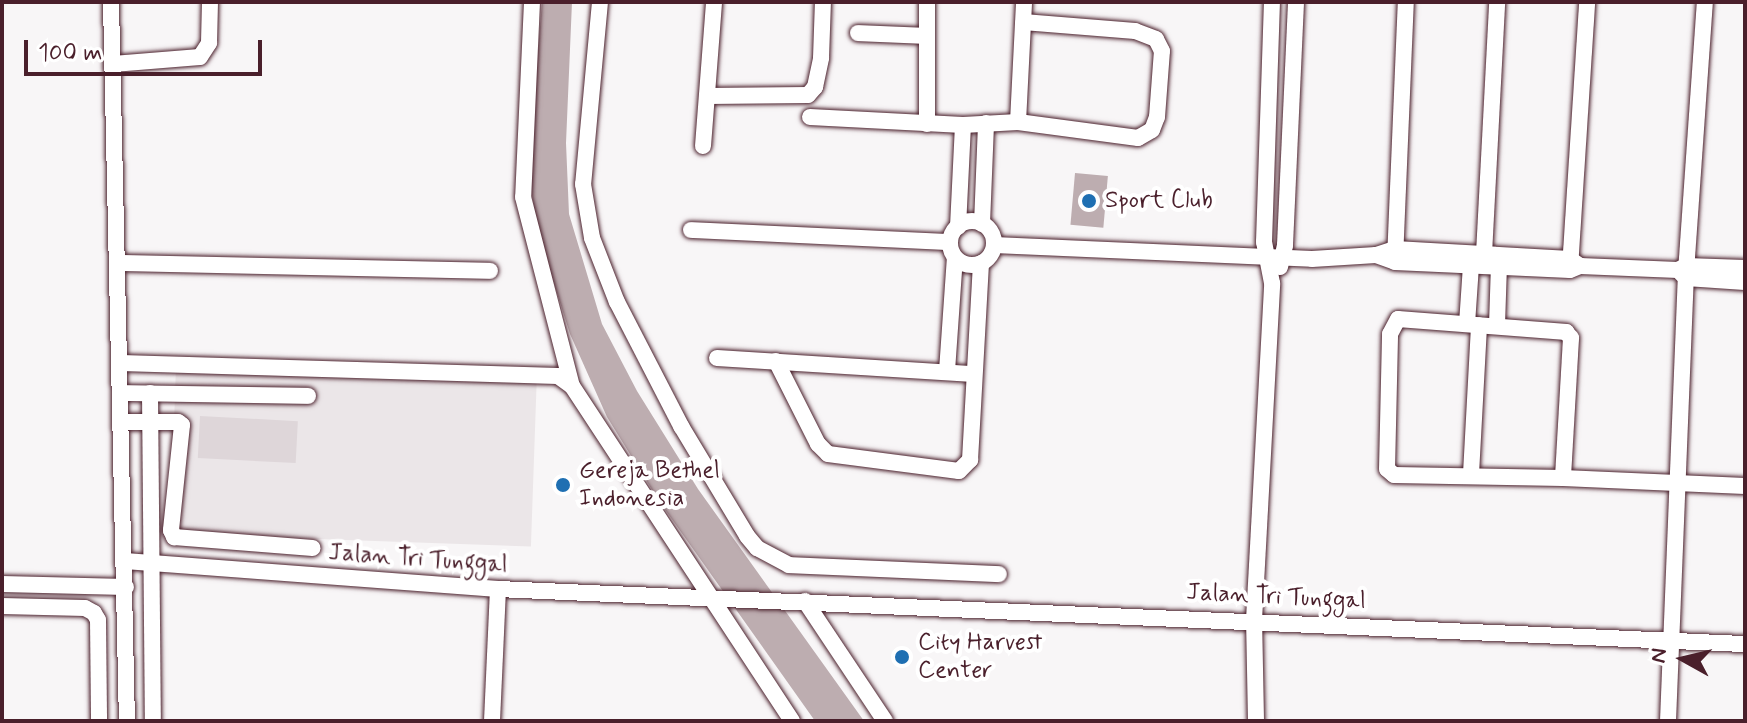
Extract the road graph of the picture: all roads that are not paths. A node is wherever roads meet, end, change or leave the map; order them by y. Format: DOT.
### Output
graph roads {
  1 [pos="111,2"];
  2 [pos="210,2"];
  3 [pos="532,2"];
  4 [pos="600,2"];
  5 [pos="714,2"];
  6 [pos="823,2"];
  7 [pos="927,2"];
  8 [pos="1024,2"];
  9 [pos="1272,2"];
  10 [pos="1296,2"];
  11 [pos="1406,2"];
  12 [pos="1497,2"];
  13 [pos="1587,2"];
  14 [pos="1705,2"];
  15 [pos="1023,22"];
  16 [pos="858,33"];
  17 [pos="926,36"];
  18 [pos="113,64"];
  19 [pos="1270,67"];
  20 [pos="1293,68"];
  21 [pos="707,96"];
  22 [pos="810,117"];
  23 [pos="1018,122"];
  24 [pos="986,123"];
  25 [pos="927,124"];
  26 [pos="963,125"];
  27 [pos="703,146"];
  28 [pos="982,224"];
  29 [pos="691,230"];
  30 [pos="955,242"];
  31 [pos="994,245"];
  32 [pos="1395,256"];
  33 [pos="1265,258"];
  34 [pos="1284,258"];
  35 [pos="1477,259"];
  36 [pos="119,263"];
  37 [pos="981,263"];
  38 [pos="1573,265"];
  39 [pos="1499,266"];
  40 [pos="1745,268"];
  41 [pos="490,271"];
  42 [pos="1683,271"];
  43 [pos="1745,282"];
  44 [pos="1272,283"];
  45 [pos="1473,324"];
  46 [pos="1497,325"];
  47 [pos="717,358"];
  48 [pos="776,361"];
  49 [pos="121,363"];
  50 [pos="947,371"];
  51 [pos="974,374"];
  52 [pos="572,386"];
  53 [pos="122,393"];
  54 [pos="150,393"];
  55 [pos="308,396"];
  56 [pos="122,422"];
  57 [pos="150,422"];
  58 [pos="1471,474"];
  59 [pos="1563,478"];
  60 [pos="1678,483"];
  61 [pos="1745,486"];
  62 [pos="187,540"];
  63 [pos="313,548"];
  64 [pos="125,561"];
  65 [pos="151,564"];
  66 [pos="185,566"];
  67 [pos="999,574"];
  68 [pos="2,584"];
  69 [pos="126,587"];
  70 [pos="498,589"];
  71 [pos="714,597"];
  72 [pos="805,601"];
  73 [pos="2,606"];
  74 [pos="1254,620"];
  75 [pos="1671,641"];
  76 [pos="1745,644"];
  77 [pos="99,721"];
  78 [pos="127,721"];
  79 [pos="153,721"];
  80 [pos="492,721"];
  81 [pos="792,721"];
  82 [pos="885,721"];
  83 [pos="1256,721"];
  84 [pos="1668,721"];
  1 -- 18 [label="street"];
  2 -- 18 [label="street"];
  3 -- 52 [label="street"];
  4 -- 67 [label="street"];
  5 -- 21 [label="street"];
  6 -- 21 [label="street"];
  7 -- 17 [label="street"];
  8 -- 15 [label="street"];
  9 -- 19 [label="street"];
  10 -- 20 [label="street"];
  11 -- 32 [label="street"];
  12 -- 35 [label="street"];
  13 -- 38 [label="street"];
  14 -- 42 [label="street"];
  15 -- 23 [label="street"];
  15 -- 23 [label="street"];
  16 -- 17 [label="street"];
  17 -- 25 [label="street"];
  18 -- 36 [label="street"];
  19 -- 20 [label="street"];
  19 -- 33 [label="street"];
  20 -- 34 [label="street"];
  21 -- 27 [label="street"];
  22 -- 25 [label="street"];
  23 -- 24 [label="street"];
  24 -- 26 [label="street"];
  24 -- 28 [label="street"];
  25 -- 26 [label="street"];
  26 -- 30 [label="street"];
  28 -- 30 [label="street"];
  28 -- 31 [label="street"];
  29 -- 30 [label="street"];
  30 -- 37 [label="street"];
  30 -- 50 [label="street"];
  31 -- 33 [label="street"];
  31 -- 37 [label="street"];
  32 -- 34 [label="street"];
  32 -- 35 [label="street"];
  33 -- 34 [label="street"];
  33 -- 44 [label="street"];
  34 -- 44 [label="street"];
  35 -- 38 [label="street"];
  35 -- 39 [label="street"];
  35 -- 45 [label="street"];
  36 -- 41 [label="street"];
  36 -- 49 [label="street"];
  37 -- 51 [label="street"];
  38 -- 39 [label="street"];
  38 -- 42 [label="street"];
  39 -- 46 [label="street"];
  40 -- 42 [label="street"];
  42 -- 43 [label="street"];
  42 -- 60 [label="street"];
  44 -- 74 [label="street"];
  45 -- 46 [label="street"];
  45 -- 58 [label="street"];
  45 -- 58 [label="street"];
  46 -- 59 [label="street"];
  47 -- 48 [label="street"];
  48 -- 50 [label="street"];
  48 -- 51 [label="street"];
  49 -- 52 [label="street"];
  49 -- 53 [label="street"];
  50 -- 51 [label="street"];
  52 -- 71 [label="street"];
  53 -- 54 [label="street"];
  53 -- 56 [label="street"];
  54 -- 55 [label="street"];
  54 -- 57 [label="street"];
  56 -- 57 [label="street"];
  56 -- 64 [label="street"];
  57 -- 62 [label="street"];
  57 -- 65 [label="street"];
  58 -- 59 [label="street"];
  59 -- 60 [label="street"];
  60 -- 61 [label="street"];
  60 -- 75 [label="street"];
  62 -- 63 [label="street"];
  62 -- 66 [label="street"];
  64 -- 65 [label="street, Jalan Tri Tunggal"];
  64 -- 69 [label="street"];
  65 -- 66 [label="street, Jalan Tri Tunggal"];
  65 -- 79 [label="street"];
  66 -- 70 [label="street, Jalan Tri Tunggal"];
  68 -- 69 [label="street"];
  69 -- 78 [label="street"];
  70 -- 71 [label="street, Jalan Tri Tunggal"];
  70 -- 80 [label="street"];
  71 -- 72 [label="street, Jalan Tri Tunggal"];
  71 -- 81 [label="street"];
  72 -- 74 [label="street, Jalan Tri Tunggal"];
  72 -- 82 [label="street"];
  73 -- 77 [label="street"];
  74 -- 75 [label="street, Jalan Tri Tunggal"];
  74 -- 83 [label="street"];
  75 -- 76 [label="street, Jalan Tri Tunggal"];
  75 -- 84 [label="street"];
}
